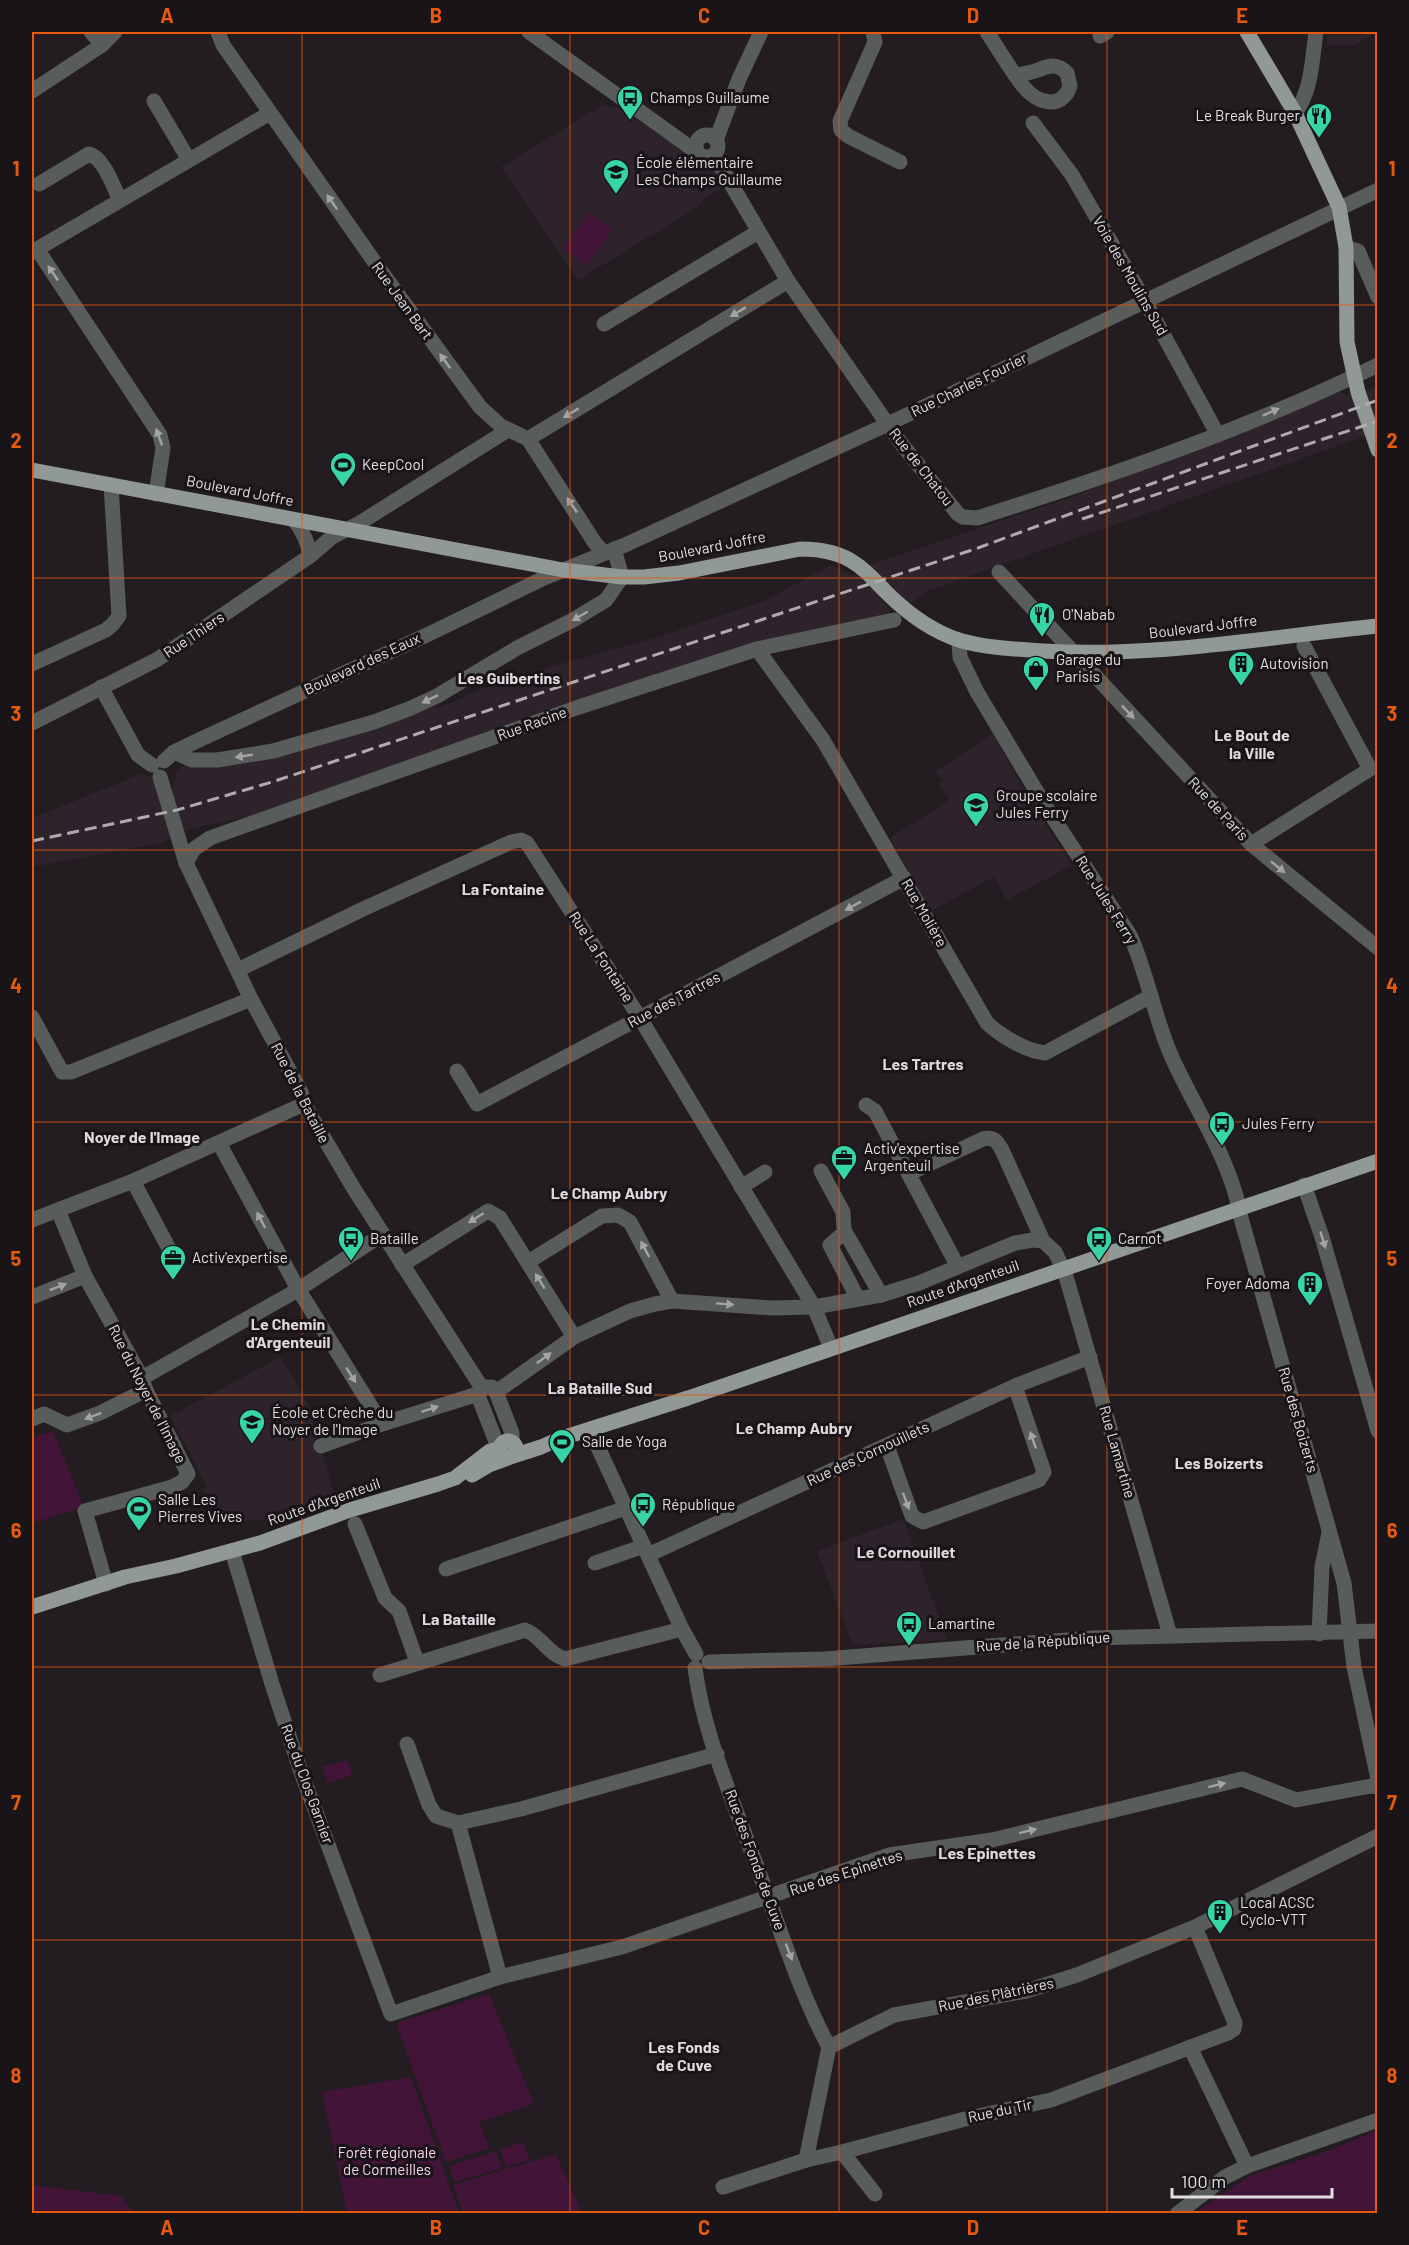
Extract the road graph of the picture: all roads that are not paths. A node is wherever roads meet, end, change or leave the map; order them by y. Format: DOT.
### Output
graph roads {
  1 [pos="92,32"];
  2 [pos="115,32"];
  3 [pos="218,32"];
  4 [pos="529,32"];
  5 [pos="762,32"];
  6 [pos="873,32"];
  7 [pos="987,32"];
  8 [pos="1246,32"];
  9 [pos="1316,32"];
  10 [pos="102,45"];
  11 [pos="1016,75"];
  12 [pos="32,92"];
  13 [pos="154,101"];
  14 [pos="270,113"];
  15 [pos="1295,113"];
  16 [pos="1033,123"];
  17 [pos="715,147"];
  18 [pos="189,160"];
  19 [pos="900,162"];
  20 [pos="39,184"];
  21 [pos="1377,190"];
  22 [pos="120,200"];
  23 [pos="1339,207"];
  24 [pos="758,232"];
  25 [pos="1346,247"];
  26 [pos="34,251"];
  27 [pos="788,281"];
  28 [pos="1377,297"];
  29 [pos="1145,301"];
  30 [pos="604,324"];
  31 [pos="1377,365"];
  32 [pos="1353,376"];
  33 [pos="888,424"];
  34 [pos="508,430"];
  35 [pos="1218,435"];
  36 [pos="528,439"];
  37 [pos="1377,450"];
  38 [pos="32,470"];
  39 [pos="111,485"];
  40 [pos="156,494"];
  41 [pos="294,520"];
  42 [pos="345,529"];
  43 [pos="609,551"];
  44 [pos="310,556"];
  45 [pos="563,570"];
  46 [pos="999,572"];
  47 [pos="622,577"];
  48 [pos="894,620"];
  49 [pos="1377,626"];
  50 [pos="959,640"];
  51 [pos="1304,646"];
  52 [pos="757,649"];
  53 [pos="1075,653"];
  54 [pos="32,664"];
  55 [pos="101,687"];
  56 [pos="32,723"];
  57 [pos="163,764"];
  58 [pos="1251,844"];
  59 [pos="186,863"];
  60 [pos="904,878"];
  61 [pos="1377,948"];
  62 [pos="238,970"];
  63 [pos="1151,996"];
  64 [pos="251,999"];
  65 [pos="32,1017"];
  66 [pos="640,1018"];
  67 [pos="457,1071"];
  68 [pos="304,1104"];
  69 [pos="866,1105"];
  70 [pos="219,1143"];
  71 [pos="1377,1161"];
  72 [pos="821,1171"];
  73 [pos="765,1172"];
  74 [pos="910,1173"];
  75 [pos="133,1181"];
  76 [pos="1305,1185"];
  77 [pos="741,1186"];
  78 [pos="1239,1208"];
  79 [pos="58,1210"];
  80 [pos="32,1220"];
  81 [pos="383,1234"];
  82 [pos="839,1237"];
  83 [pos="1043,1241"];
  84 [pos="175,1260"];
  85 [pos="528,1262"];
  86 [pos="402,1265"];
  87 [pos="958,1267"];
  88 [pos="1063,1269"];
  89 [pos="85,1276"];
  90 [pos="298,1289"];
  91 [pos="882,1295"];
  92 [pos="32,1297"];
  93 [pos="858,1299"];
  94 [pos="672,1301"];
  95 [pos="814,1308"];
  96 [pos="574,1337"];
  97 [pos="831,1348"];
  98 [pos="1090,1357"];
  99 [pos="144,1384"];
  100 [pos="1015,1386"];
  101 [pos="485,1391"];
  102 [pos="32,1419"];
  103 [pos="382,1424"];
  104 [pos="590,1430"];
  105 [pos="1377,1430"];
  106 [pos="321,1446"];
  107 [pos="887,1446"];
  108 [pos="508,1449"];
  109 [pos="626,1508"];
  110 [pos="355,1524"];
  111 [pos="1329,1530"];
  112 [pos="646,1550"];
  113 [pos="232,1551"];
  114 [pos="595,1563"];
  115 [pos="446,1569"];
  116 [pos="106,1584"];
  117 [pos="32,1607"];
  118 [pos="682,1629"];
  119 [pos="1377,1631"];
  120 [pos="1351,1633"];
  121 [pos="1319,1634"];
  122 [pos="1170,1635"];
  123 [pos="700,1661"];
  124 [pos="417,1662"];
  125 [pos="380,1675"];
  126 [pos="407,1744"];
  127 [pos="717,1754"];
  128 [pos="1377,1779"];
  129 [pos="1377,1787"];
  130 [pos="458,1823"];
  131 [pos="1377,1836"];
  132 [pos="769,1898"];
  133 [pos="1195,1927"];
  134 [pos="500,1977"];
  135 [pos="391,2014"];
  136 [pos="829,2047"];
  137 [pos="1190,2047"];
  138 [pos="1377,2120"];
  139 [pos="842,2152"];
  140 [pos="806,2160"];
  141 [pos="1247,2166"];
  142 [pos="723,2187"];
  143 [pos="875,2194"];
  144 [pos="1177,2214"];
  1 -- 10 [label="street"];
  2 -- 10 [label="street"];
  3 -- 14 [label="street, Rue Jean Bart"];
  4 -- 17 [label="street"];
  5 -- 17 [label="street"];
  6 -- 19 [label="street"];
  7 -- 11 [label="street"];
  8 -- 15 [label="main road"];
  9 -- 15 [label="street"];
  10 -- 12 [label="street"];
  13 -- 18 [label="street"];
  14 -- 18 [label="street"];
  34 -- 14 [label="street, Rue Jean Bart, one-way"];
  15 -- 23 [label="main road"];
  16 -- 29 [label="street, Voie des Moulins Sud"];
  17 -- 24 [label="street, Rue de Chatou"];
  18 -- 22 [label="street"];
  20 -- 22 [label="street"];
  21 -- 23 [label="street, Rue Charles Fourier"];
  22 -- 26 [label="street"];
  23 -- 25 [label="main road"];
  23 -- 29 [label="street, Rue Charles Fourier"];
  24 -- 27 [label="street, Rue de Chatou"];
  24 -- 30 [label="street"];
  25 -- 28 [label="street"];
  25 -- 32 [label="main road"];
  40 -- 26 [label="street, one-way"];
  27 -- 33 [label="street, Rue de Chatou"];
  27 -- 36 [label="street, one-way"];
  29 -- 33 [label="street, Rue Charles Fourier"];
  29 -- 35 [label="street, Voie des Moulins Sud"];
  31 -- 32 [label="street, Rue de Chatou"];
  35 -- 32 [label="street, Rue de Chatou, one-way"];
  32 -- 37 [label="main road"];
  33 -- 35 [label="street, Rue de Chatou"];
  33 -- 43 [label="street, Rue Charles Fourier"];
  34 -- 36 [label="street, Rue Jean Bart"];
  34 -- 42 [label="street, Rue Thiers"];
  43 -- 36 [label="street, one-way"];
  38 -- 39 [label="main road, Boulevard Joffre"];
  39 -- 40 [label="main road, Boulevard Joffre"];
  39 -- 54 [label="street"];
  40 -- 41 [label="main road, Boulevard Joffre"];
  41 -- 42 [label="main road, Boulevard Joffre"];
  41 -- 44 [label="street"];
  42 -- 44 [label="street, Rue Thiers"];
  42 -- 45 [label="main road, Boulevard Joffre"];
  43 -- 45 [label="street, Rue Charles Fourier"];
  43 -- 47 [label="street"];
  44 -- 55 [label="street, Rue Thiers"];
  45 -- 47 [label="main road, Boulevard Joffre"];
  45 -- 57 [label="street, Boulevard des Eaux"];
  46 -- 53 [label="street, Rue de Paris"];
  47 -- 50 [label="main road, Boulevard Joffre"];
  47 -- 57 [label="street, one-way"];
  48 -- 52 [label="street, Rue Racine"];
  49 -- 53 [label="main road, Boulevard Joffre"];
  50 -- 53 [label="main road, Boulevard Joffre"];
  50 -- 63 [label="street, Rue Jules Ferry"];
  51 -- 58 [label="street"];
  52 -- 59 [label="street, Rue Racine"];
  52 -- 60 [label="street, Rue Molière"];
  53 -- 58 [label="street, Rue de Paris, one-way"];
  55 -- 56 [label="street, Rue Thiers"];
  55 -- 57 [label="street, Rue de la Bataille"];
  57 -- 59 [label="street, Rue de la Bataille"];
  58 -- 61 [label="street, Rue de Paris, one-way"];
  59 -- 62 [label="street, Rue de la Bataille"];
  60 -- 63 [label="street, Rue Molière"];
  60 -- 66 [label="street, Rue des Tartres, one-way"];
  62 -- 64 [label="street, Rue de la Bataille"];
  62 -- 66 [label="street, Rue La Fontaine"];
  63 -- 78 [label="street, Rue Jules Ferry"];
  64 -- 65 [label="street"];
  64 -- 68 [label="street, Rue de la Bataille"];
  66 -- 67 [label="street, Rue des Tartres"];
  66 -- 77 [label="street, Rue La Fontaine"];
  68 -- 70 [label="street"];
  68 -- 81 [label="street, Rue de la Bataille"];
  69 -- 74 [label="street"];
  70 -- 75 [label="street"];
  90 -- 70 [label="street, one-way"];
  71 -- 76 [label="main road, Route d'Argenteuil"];
  72 -- 91 [label="street"];
  73 -- 77 [label="street"];
  74 -- 83 [label="street, Rue Lamartine"];
  74 -- 87 [label="street"];
  75 -- 79 [label="street"];
  75 -- 84 [label="street"];
  76 -- 78 [label="main road, Route d'Argenteuil"];
  76 -- 105 [label="street, one-way"];
  77 -- 95 [label="street, Rue La Fontaine"];
  78 -- 88 [label="main road, Route d'Argenteuil"];
  78 -- 111 [label="street, Rue des Boizerts"];
  79 -- 80 [label="street"];
  79 -- 89 [label="street, Rue du Noyer de l'Image"];
  81 -- 86 [label="street, Rue de la Bataille"];
  81 -- 90 [label="street"];
  82 -- 93 [label="street"];
  83 -- 87 [label="street"];
  83 -- 88 [label="street, Rue Lamartine"];
  85 -- 86 [label="street, one-way"];
  94 -- 85 [label="street, one-way"];
  96 -- 85 [label="street, one-way"];
  86 -- 101 [label="street, Rue de la Bataille"];
  87 -- 91 [label="street"];
  88 -- 97 [label="main road, Route d'Argenteuil"];
  88 -- 98 [label="street, Rue Lamartine"];
  92 -- 89 [label="street, one-way"];
  89 -- 99 [label="street, Rue du Noyer de l'Image"];
  90 -- 99 [label="street"];
  90 -- 103 [label="street, one-way"];
  91 -- 93 [label="street"];
  93 -- 95 [label="street"];
  94 -- 95 [label="street, one-way"];
  94 -- 96 [label="street"];
  95 -- 97 [label="street, Rue La Fontaine"];
  101 -- 96 [label="street, one-way"];
  97 -- 104 [label="main road, Route d'Argenteuil"];
  98 -- 100 [label="street, Rue des Cornouillets"];
  98 -- 122 [label="street, Rue Lamartine"];
  99 -- 102 [label="street, one-way"];
  99 -- 116 [label="street, Rue du Noyer de l'Image"];
  100 -- 107 [label="street, Rue des Cornouillets"];
  107 -- 100 [label="street, one-way"];
  103 -- 101 [label="street, one-way"];
  101 -- 108 [label="street, Rue de la Bataille"];
  103 -- 106 [label="street"];
  104 -- 108 [label="main road, Route d'Argenteuil"];
  104 -- 109 [label="street"];
  107 -- 112 [label="street, Rue des Cornouillets"];
  108 -- 113 [label="main road, Route d'Argenteuil"];
  109 -- 112 [label="street"];
  109 -- 115 [label="street"];
  110 -- 124 [label="street"];
  111 -- 120 [label="street, Rue des Boizerts"];
  111 -- 121 [label="street"];
  112 -- 114 [label="street, Rue des Cornouillets"];
  112 -- 118 [label="street"];
  113 -- 116 [label="main road, Route d'Argenteuil"];
  113 -- 135 [label="street, Rue du Clos Garnier"];
  116 -- 117 [label="main road, Route d'Argenteuil"];
  118 -- 123 [label="street"];
  118 -- 124 [label="street"];
  119 -- 120 [label="street, Rue de la République"];
  120 -- 121 [label="street, Rue de la République"];
  120 -- 128 [label="street, Rue des Boizerts"];
  121 -- 122 [label="street, Rue de la République"];
  122 -- 123 [label="street, Rue de la République"];
  123 -- 127 [label="street, Rue des Fonds de Cuve"];
  124 -- 125 [label="street"];
  126 -- 130 [label="street"];
  127 -- 130 [label="street"];
  127 -- 132 [label="street, Rue des Fonds de Cuve"];
  132 -- 129 [label="street, Rue des Epinettes, one-way"];
  130 -- 134 [label="street"];
  131 -- 133 [label="street, Rue des Plâtrières"];
  132 -- 134 [label="street, Rue des Epinettes"];
  132 -- 136 [label="street, Rue des Fonds de Cuve, one-way"];
  133 -- 136 [label="street, Rue des Plâtrières"];
  133 -- 137 [label="street, Rue du Tir"];
  134 -- 135 [label="street, Rue des Epinettes"];
  136 -- 140 [label="street"];
  137 -- 139 [label="street, Rue du Tir"];
  137 -- 141 [label="street"];
  138 -- 141 [label="street"];
  139 -- 140 [label="street, Rue du Tir"];
  139 -- 143 [label="street"];
  140 -- 142 [label="street"];
  141 -- 144 [label="street"];
}
